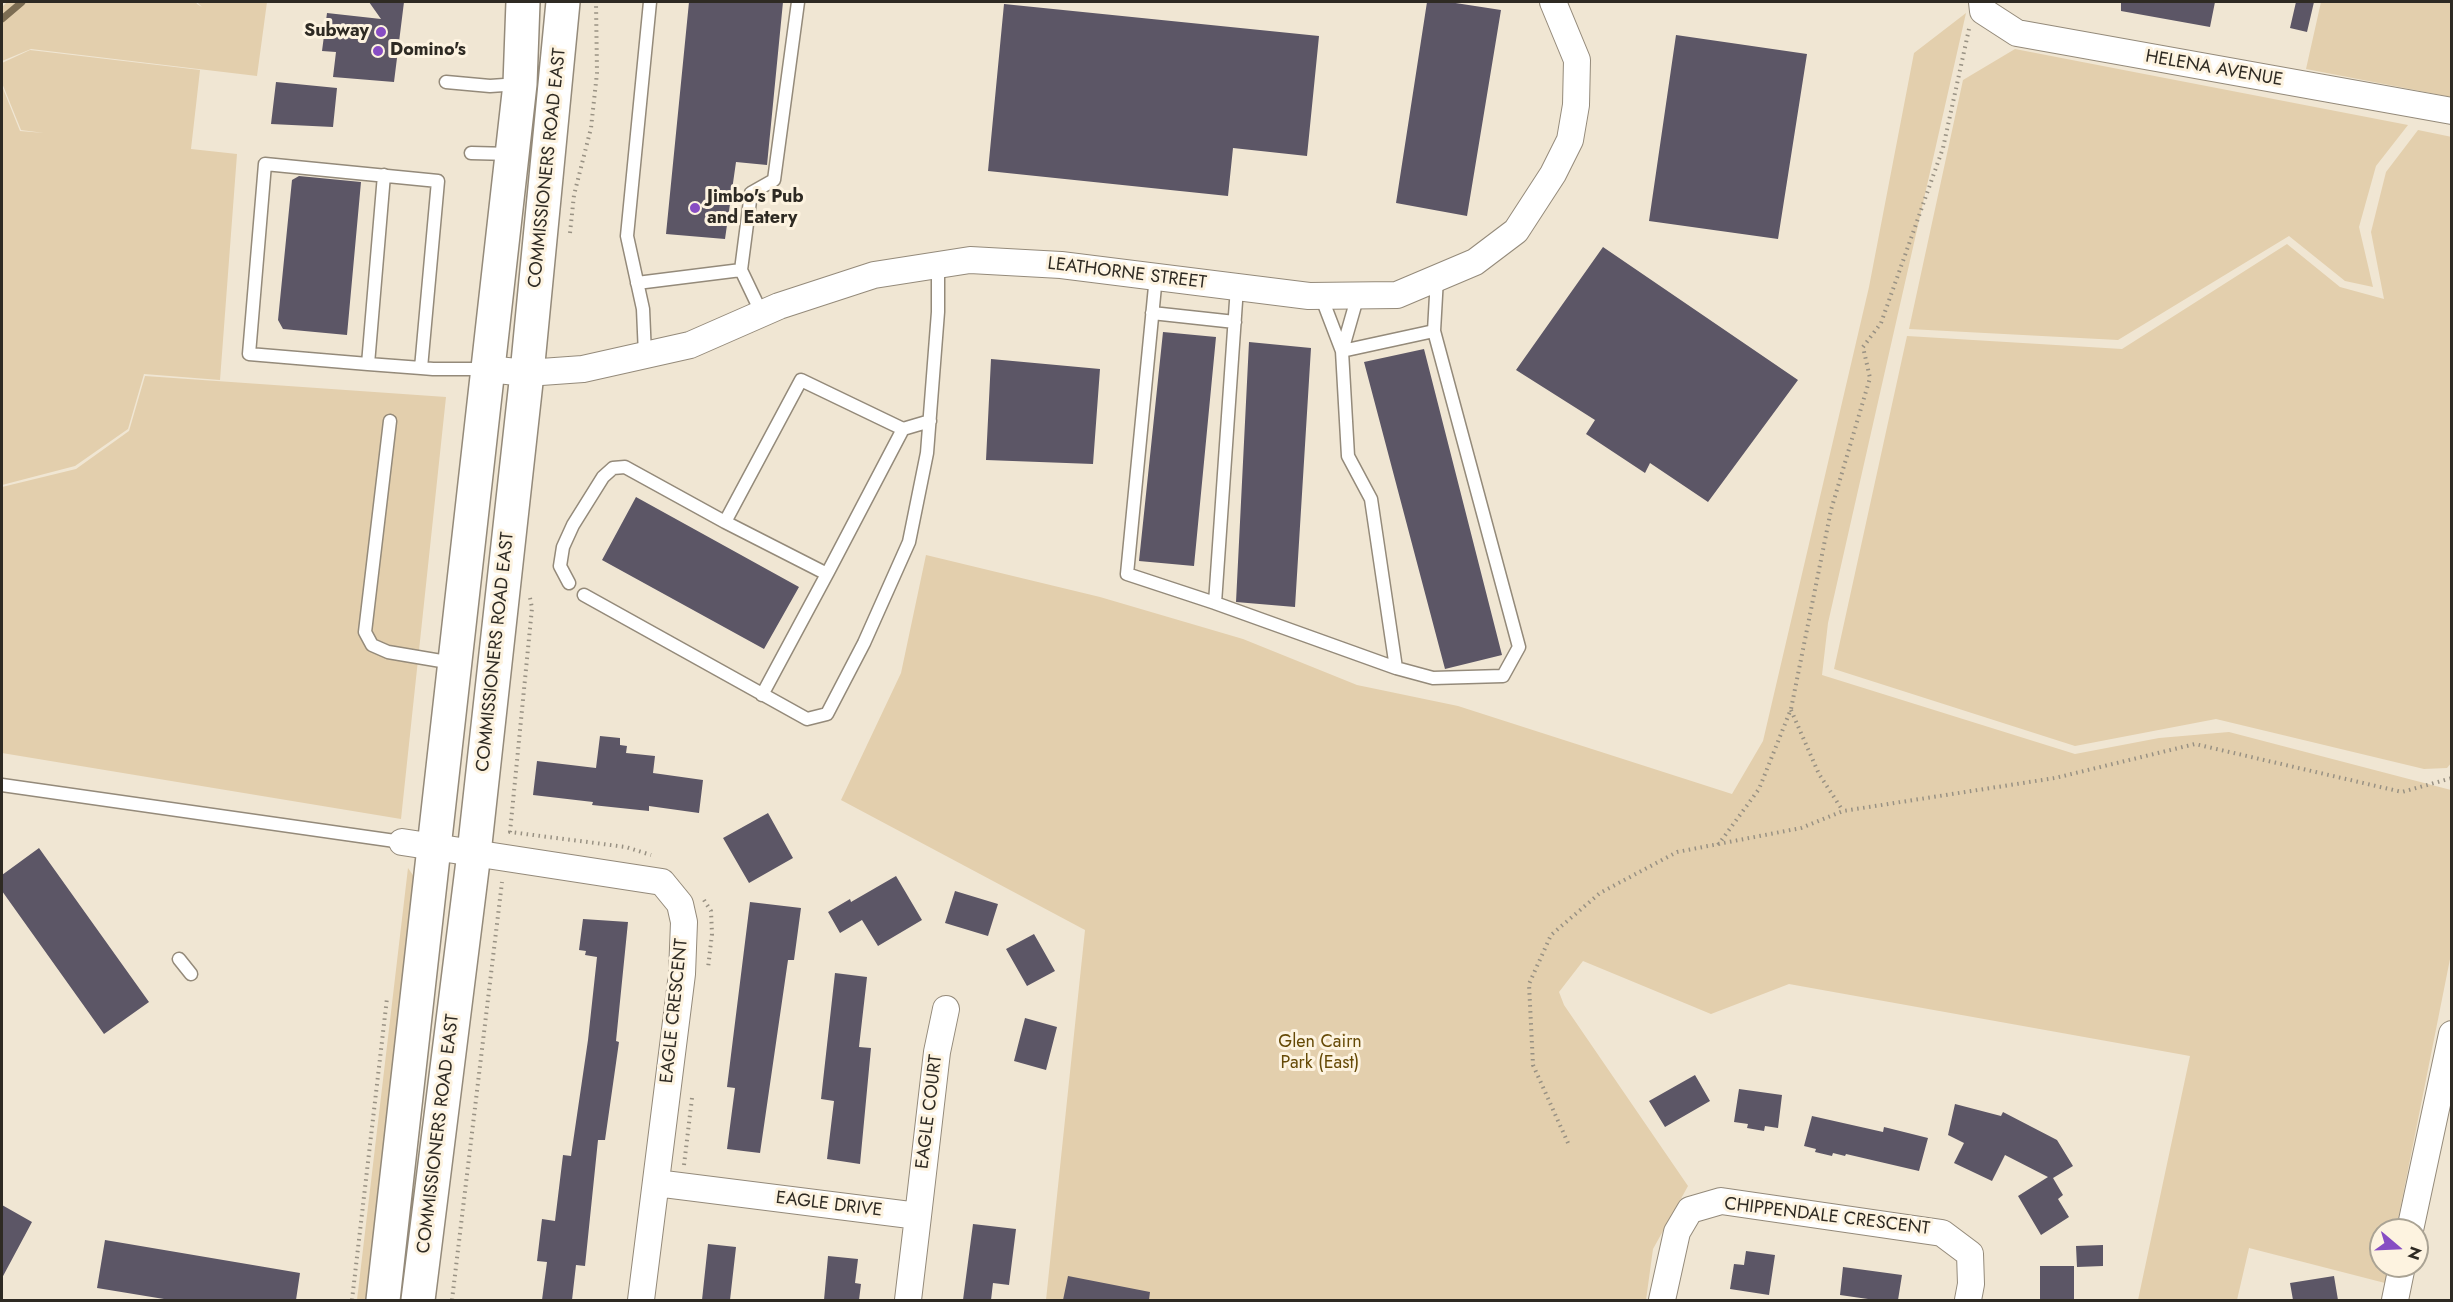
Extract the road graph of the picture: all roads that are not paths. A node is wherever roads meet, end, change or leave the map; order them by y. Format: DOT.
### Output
graph roads {
  1 [pos="523,2"];
  2 [pos="563,2"];
  3 [pos="650,2"];
  4 [pos="798,2"];
  5 [pos="1553,2"];
  6 [pos="1983,6"];
  7 [pos="446,82"];
  8 [pos="520,84"];
  9 [pos="2451,111"];
  10 [pos="471,153"];
  11 [pos="512,154"];
  12 [pos="384,175"];
  13 [pos="938,265"];
  14 [pos="741,270"];
  15 [pos="1156,276"];
  16 [pos="1437,278"];
  17 [pos="637,283"];
  18 [pos="1237,286"];
  19 [pos="1358,295"];
  20 [pos="1321,296"];
  21 [pos="762,314"];
  22 [pos="1152,314"];
  23 [pos="1235,321"];
  24 [pos="1434,331"];
  25 [pos="1342,351"];
  26 [pos="645,355"];
  27 [pos="369,364"];
  28 [pos="421,368"];
  29 [pos="487,369"];
  30 [pos="527,373"];
  31 [pos="390,421"];
  32 [pos="930,421"];
  33 [pos="903,429"];
  34 [pos="725,522"];
  35 [pos="827,574"];
  36 [pos="569,583"];
  37 [pos="584,595"];
  38 [pos="1215,603"];
  39 [pos="454,663"];
  40 [pos="1396,668"];
  41 [pos="762,695"];
  42 [pos="2,785"];
  43 [pos="402,842"];
  44 [pos="435,848"];
  45 [pos="474,853"];
  46 [pos="179,958"];
  47 [pos="191,974"];
  48 [pos="946,1010"];
  49 [pos="2450,1048"];
  50 [pos="656,1183"];
  51 [pos="918,1216"];
  52 [pos="2413,1218"];
  53 [pos="2400,1278"];
  54 [pos="382,1300"];
  55 [pos="418,1300"];
  56 [pos="641,1300"];
  57 [pos="908,1300"];
  58 [pos="1662,1300"];
  59 [pos="1968,1300"];
  60 [pos="2396,1300"];
  1 -- 8 [label="main road, COMMISSIONERS ROAD EAST"];
  2 -- 30 [label="main road, COMMISSIONERS ROAD EAST"];
  3 -- 17 [label="lane"];
  4 -- 14 [label="lane"];
  5 -- 16 [label="street, LEATHORNE STREET"];
  6 -- 9 [label="street, HELENA AVENUE"];
  7 -- 8 [label="lane"];
  8 -- 11 [label="main road, COMMISSIONERS ROAD EAST"];
  10 -- 11 [label="lane"];
  11 -- 29 [label="main road, COMMISSIONERS ROAD EAST"];
  12 -- 27 [label="lane"];
  12 -- 27 [label="lane"];
  12 -- 28 [label="lane"];
  13 -- 15 [label="street, LEATHORNE STREET"];
  13 -- 21 [label="street, LEATHORNE STREET"];
  13 -- 32 [label="lane"];
  14 -- 17 [label="lane"];
  14 -- 21 [label="lane"];
  15 -- 18 [label="street, LEATHORNE STREET"];
  15 -- 22 [label="lane"];
  16 -- 19 [label="street, LEATHORNE STREET"];
  16 -- 24 [label="lane"];
  17 -- 26 [label="lane"];
  18 -- 20 [label="street, LEATHORNE STREET"];
  18 -- 23 [label="lane"];
  19 -- 20 [label="street, LEATHORNE STREET"];
  19 -- 25 [label="lane"];
  20 -- 25 [label="lane"];
  21 -- 26 [label="street, LEATHORNE STREET"];
  22 -- 23 [label="lane"];
  22 -- 38 [label="lane"];
  23 -- 38 [label="lane"];
  24 -- 25 [label="lane"];
  24 -- 40 [label="lane"];
  25 -- 40 [label="lane"];
  26 -- 30 [label="street, LEATHORNE STREET"];
  27 -- 28 [label="lane"];
  28 -- 29 [label="lane"];
  29 -- 30 [label="street, LEATHORNE STREET"];
  29 -- 39 [label="main road, COMMISSIONERS ROAD EAST"];
  30 -- 45 [label="main road, COMMISSIONERS ROAD EAST"];
  31 -- 39 [label="lane"];
  32 -- 33 [label="lane"];
  32 -- 41 [label="lane"];
  33 -- 34 [label="lane"];
  33 -- 35 [label="lane"];
  34 -- 35 [label="lane"];
  34 -- 36 [label="lane"];
  35 -- 41 [label="lane"];
  37 -- 41 [label="lane"];
  38 -- 40 [label="lane"];
  39 -- 44 [label="main road, COMMISSIONERS ROAD EAST"];
  42 -- 43 [label="lane"];
  43 -- 44 [label="street, EAGLE CRESCENT"];
  44 -- 45 [label="street, EAGLE CRESCENT"];
  44 -- 54 [label="main road, COMMISSIONERS ROAD EAST"];
  45 -- 50 [label="street, EAGLE CRESCENT"];
  45 -- 55 [label="main road, COMMISSIONERS ROAD EAST"];
  46 -- 47 [label="lane"];
  48 -- 51 [label="street, EAGLE COURT"];
  49 -- 52 [label="street"];
  50 -- 51 [label="street, EAGLE DRIVE"];
  50 -- 56 [label="street, EAGLE CRESCENT"];
  51 -- 57 [label="street"];
  53 -- 60 [label="street"];
  58 -- 59 [label="street, CHIPPENDALE CRESCENT"];
}
